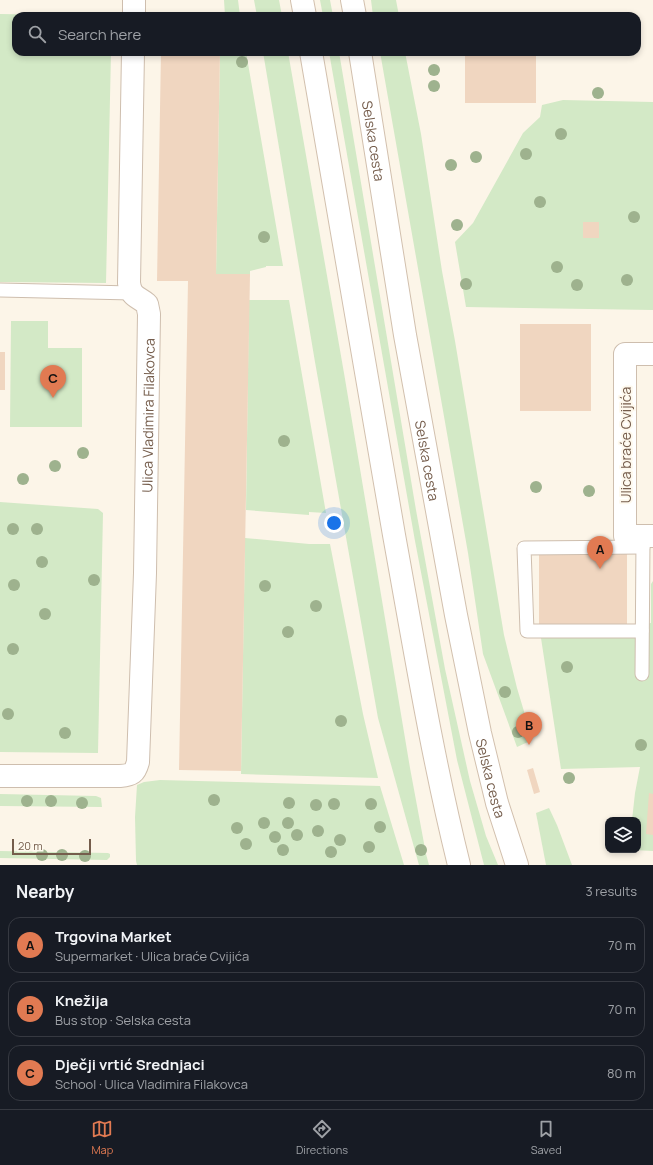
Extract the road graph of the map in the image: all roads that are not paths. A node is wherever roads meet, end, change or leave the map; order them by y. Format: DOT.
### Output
graph roads {
  1 [pos="134,0"];
  2 [pos="302,0"];
  3 [pos="352,0"];
  4 [pos="134,12"];
  5 [pos="304,12"];
  6 [pos="354,12"];
  7 [pos="133,56"];
  8 [pos="312,56"];
  9 [pos="361,56"];
  10 [pos="0,290"];
  11 [pos="132,294"];
  12 [pos="653,354"];
  13 [pos="646,540"];
  14 [pos="642,632"];
  15 [pos="642,674"];
  16 [pos="0,776"];
  17 [pos="459,865"];
  18 [pos="517,865"];
  1 -- 4 [label="main road"];
  2 -- 5 [label="main road"];
  3 -- 6 [label="main road"];
  7 -- 11 [label="main road"];
  8 -- 17 [label="main road"];
  9 -- 18 [label="main road, Selska cesta"];
  10 -- 11 [label="lane"];
  11 -- 16 [label="main road, Ulica Vladimira Filakovca"];
  12 -- 13 [label="main road, Ulica braće Cvijića"];
  13 -- 14 [label="lane"];
  13 -- 14 [label="lane"];
  14 -- 15 [label="lane"];
}
